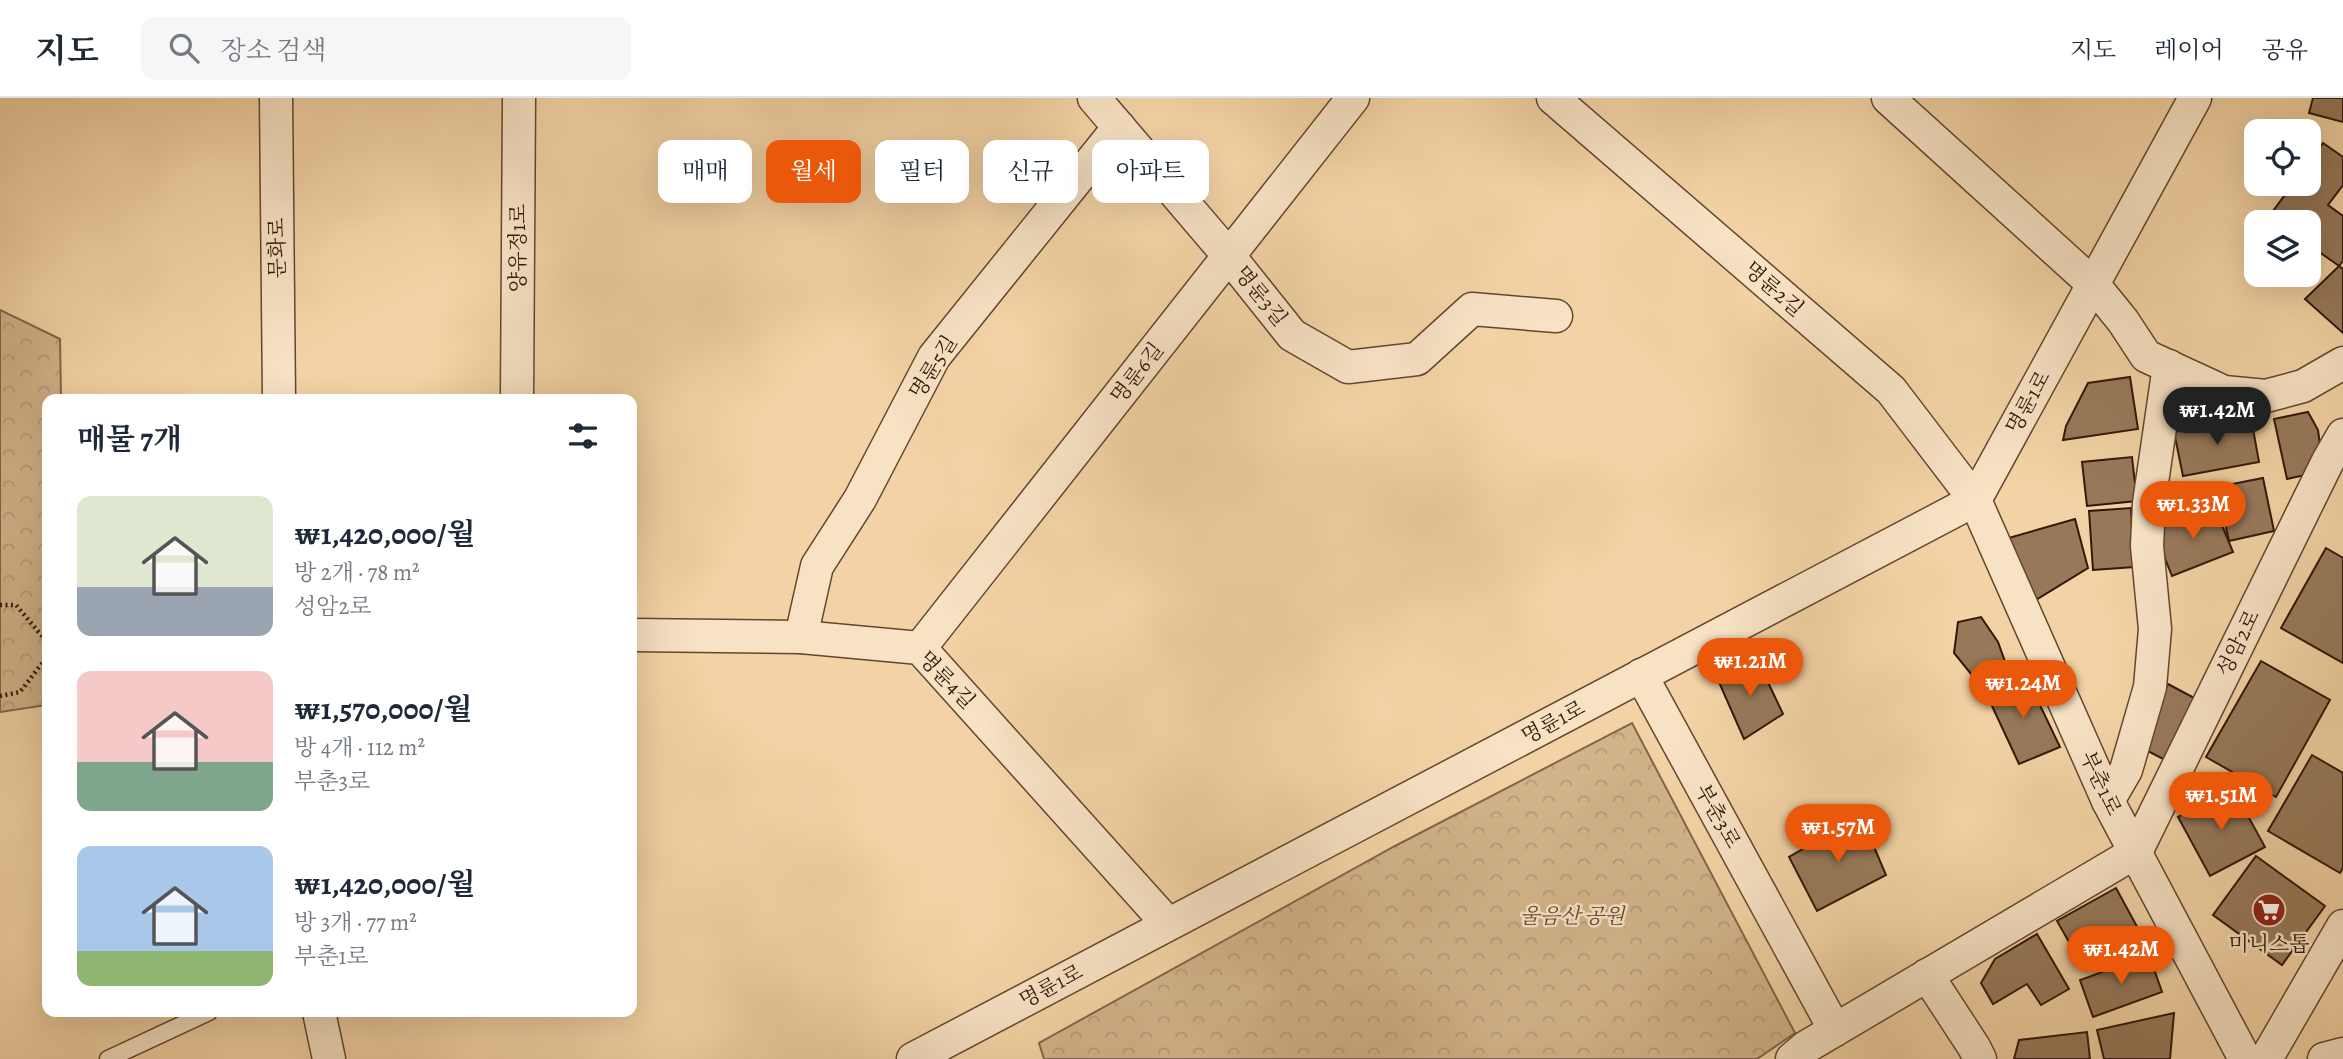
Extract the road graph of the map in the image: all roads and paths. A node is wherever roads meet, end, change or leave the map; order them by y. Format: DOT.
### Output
graph roads {
  1 [pos="276,98"];
  2 [pos="519,98"];
  3 [pos="1094,98"];
  4 [pos="1353,98"];
  5 [pos="1553,98"];
  6 [pos="1888,98"];
  7 [pos="2195,98"];
  8 [pos="1119,127"];
  9 [pos="1229,256"];
  10 [pos="2093,284"];
  11 [pos="1556,316"];
  12 [pos="2343,363"];
  13 [pos="2169,366"];
  14 [pos="279,394"];
  15 [pos="517,394"];
  16 [pos="2338,456"];
  17 [pos="1975,499"];
  18 [pos="0,604"];
  19 [pos="637,635"];
  20 [pos="42,636"];
  21 [pos="801,637"];
  22 [pos="920,648"];
  23 [pos="42,663"];
  24 [pos="1641,675"];
  25 [pos="0,696"];
  26 [pos="2108,801"];
  27 [pos="2136,852"];
  28 [pos="1168,925"];
  29 [pos="2343,926"];
  30 [pos="1927,975"];
  31 [pos="198,1017"];
  32 [pos="320,1017"];
  33 [pos="1835,1030"];
  34 [pos="2343,1054"];
  35 [pos="108,1059"];
  36 [pos="329,1059"];
  37 [pos="913,1059"];
  38 [pos="1792,1059"];
  39 [pos="1980,1059"];
  40 [pos="2245,1059"];
  41 [pos="2266,1059"];
  42 [pos="2323,1059"];
  1 -- 14 [label="street, 문화로"];
  2 -- 15 [label="street, 양유정1로"];
  3 -- 8 [label="street, 명륜3길"];
  4 -- 9 [label="street, 명륜6길"];
  5 -- 17 [label="street, 명륜2길"];
  6 -- 10 [label="street"];
  7 -- 10 [label="street, 명륜1로"];
  8 -- 9 [label="street, 명륜3길"];
  8 -- 21 [label="street, 명륜5길"];
  9 -- 11 [label="street, 명륜3길"];
  9 -- 22 [label="street, 명륜6길"];
  10 -- 13 [label="street"];
  10 -- 17 [label="street, 명륜1로"];
  12 -- 13 [label="street"];
  13 -- 26 [label="street"];
  16 -- 27 [label="street, 성암2로"];
  17 -- 24 [label="street, 명륜1로"];
  17 -- 26 [label="street, 부춘1로"];
  18 -- 20 [label="path"];
  19 -- 21 [label="street, 명륜4길"];
  21 -- 22 [label="street, 명륜4길"];
  22 -- 28 [label="street, 명륜4길"];
  23 -- 25 [label="path"];
  24 -- 28 [label="street, 명륜1로"];
  24 -- 33 [label="street, 부춘3로"];
  26 -- 27 [label="street, 부춘1로"];
  27 -- 30 [label="street"];
  27 -- 40 [label="street, 부춘1로"];
  28 -- 37 [label="street, 명륜1로"];
  29 -- 41 [label="street"];
  30 -- 33 [label="street"];
  30 -- 39 [label="street"];
  31 -- 35 [label="lane"];
  32 -- 36 [label="street"];
  33 -- 38 [label="street"];
  34 -- 42 [label="street"];
}
